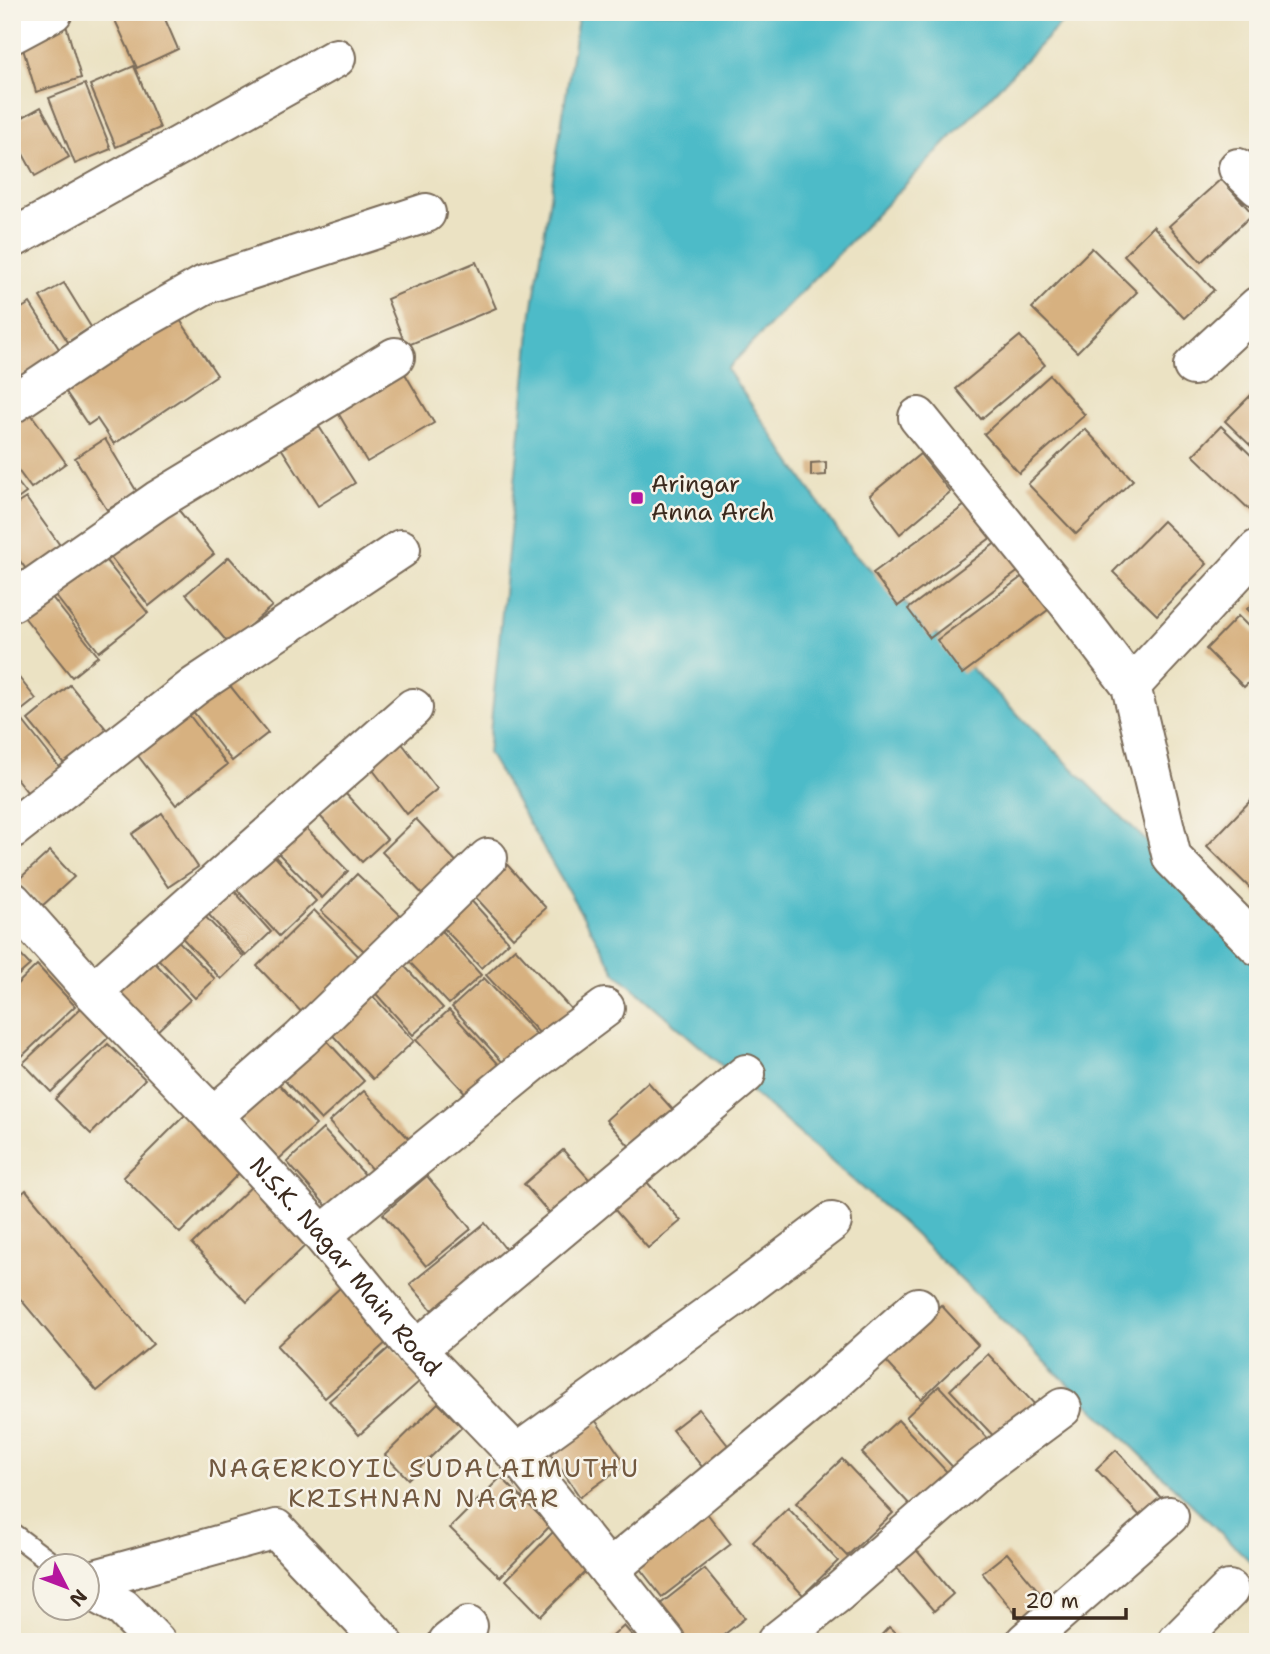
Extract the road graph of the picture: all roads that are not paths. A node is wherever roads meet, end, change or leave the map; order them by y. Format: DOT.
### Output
graph roads {
  1 [pos="53,12"];
  2 [pos="12,34"];
  3 [pos="336,58"];
  4 [pos="426,213"];
  5 [pos="12,239"];
  6 [pos="1258,306"];
  7 [pos="395,357"];
  8 [pos="1193,366"];
  9 [pos="12,404"];
  10 [pos="918,416"];
  11 [pos="401,549"];
  12 [pos="1258,549"];
  13 [pos="12,602"];
  14 [pos="1131,686"];
  15 [pos="413,708"];
  16 [pos="12,829"];
  17 [pos="488,858"];
  18 [pos="12,901"];
  19 [pos="1258,946"];
  20 [pos="93,992"];
  21 [pos="605,1008"];
  22 [pos="746,1074"];
  23 [pos="213,1116"];
  24 [pos="832,1222"];
  25 [pos="322,1235"];
  26 [pos="918,1307"];
  27 [pos="416,1350"];
  28 [pos="1062,1408"];
  29 [pos="516,1454"];
  30 [pos="1169,1516"];
  31 [pos="12,1533"];
  32 [pos="37,1552"];
  33 [pos="608,1570"];
  34 [pos="102,1577"];
  35 [pos="1229,1590"];
  36 [pos="102,1597"];
  37 [pos="156,1642"];
  38 [pos="383,1642"];
  39 [pos="666,1642"];
  40 [pos="776,1642"];
  41 [pos="1025,1642"];
  42 [pos="1177,1642"];
  1 -- 2 [label="street"];
  3 -- 5 [label="street"];
  4 -- 9 [label="street"];
  6 -- 8 [label="street"];
  7 -- 13 [label="street"];
  10 -- 14 [label="street"];
  11 -- 16 [label="street"];
  12 -- 14 [label="street"];
  14 -- 19 [label="street"];
  15 -- 20 [label="street"];
  17 -- 23 [label="street"];
  18 -- 20 [label="street, N.S.K. Nagar Main Road"];
  20 -- 23 [label="street, N.S.K. Nagar Main Road"];
  21 -- 25 [label="street"];
  22 -- 27 [label="street"];
  23 -- 25 [label="street, N.S.K. Nagar Main Road"];
  24 -- 29 [label="street"];
  25 -- 27 [label="street, N.S.K. Nagar Main Road"];
  26 -- 33 [label="street"];
  27 -- 29 [label="street, N.S.K. Nagar Main Road"];
  28 -- 40 [label="street"];
  29 -- 33 [label="street, N.S.K. Nagar Main Road"];
  30 -- 41 [label="street"];
  31 -- 32 [label="lane"];
  33 -- 39 [label="street, N.S.K. Nagar Main Road"];
  34 -- 38 [label="street"];
  35 -- 42 [label="street"];
  36 -- 37 [label="street"];
}
